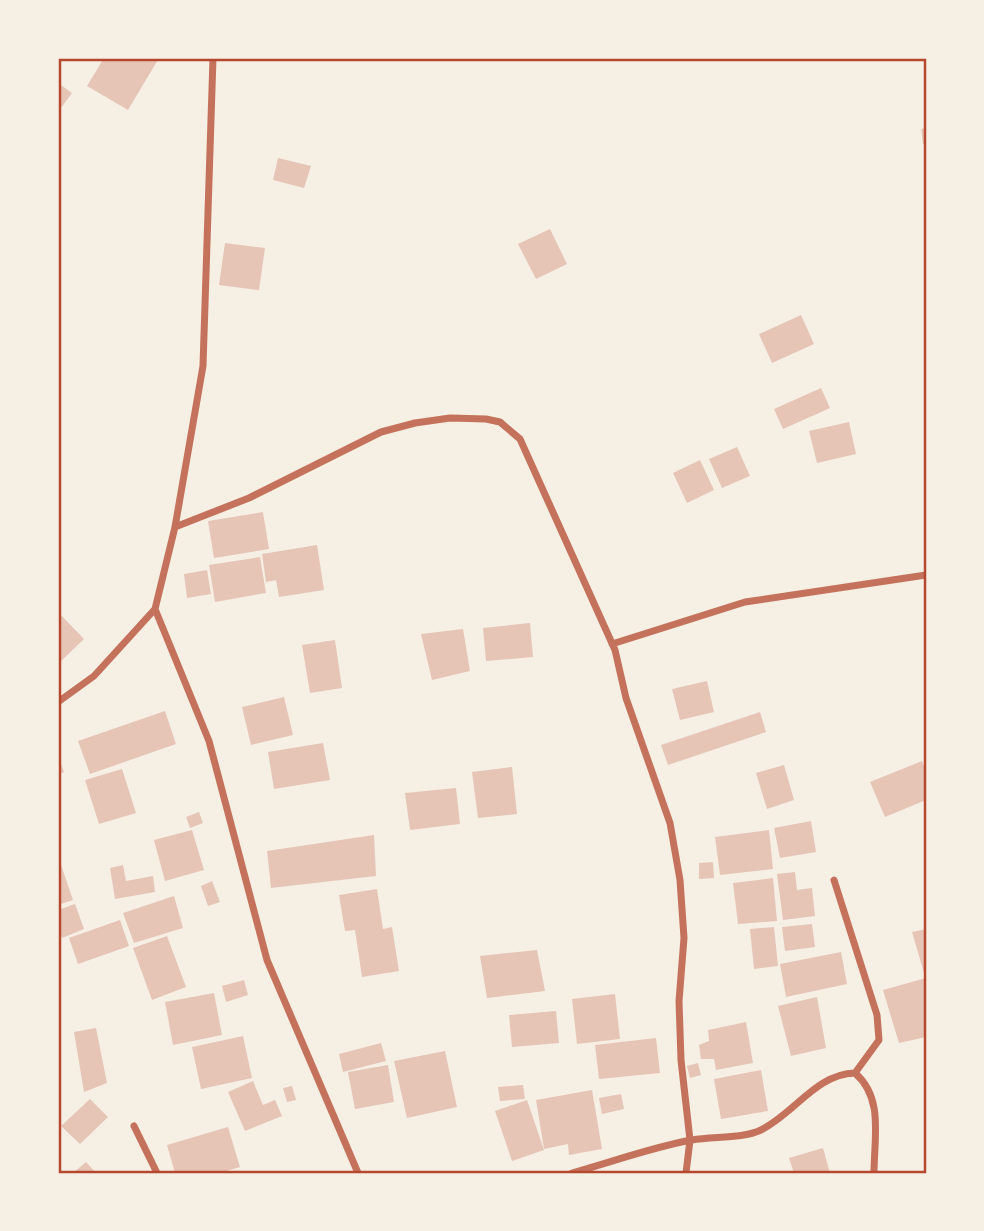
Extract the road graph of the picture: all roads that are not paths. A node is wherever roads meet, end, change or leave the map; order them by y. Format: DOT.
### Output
graph roads {
  1 [pos="213,58"];
  2 [pos="175,527"];
  3 [pos="926,575"];
  4 [pos="155,609"];
  5 [pos="612,644"];
  6 [pos="58,702"];
  7 [pos="834,880"];
  8 [pos="855,1073"];
  9 [pos="134,1126"];
  10 [pos="690,1140"];
  11 [pos="157,1173"];
  12 [pos="358,1173"];
  13 [pos="572,1173"];
  14 [pos="686,1173"];
  15 [pos="874,1173"];
  1 -- 2 [label="street"];
  2 -- 4 [label="street"];
  2 -- 5 [label="street"];
  3 -- 5 [label="street"];
  4 -- 6 [label="street"];
  4 -- 12 [label="street"];
  5 -- 10 [label="street"];
  7 -- 8 [label="street"];
  8 -- 10 [label="street"];
  8 -- 15 [label="street"];
  9 -- 11 [label="street"];
  10 -- 13 [label="street"];
  10 -- 14 [label="street"];
}
